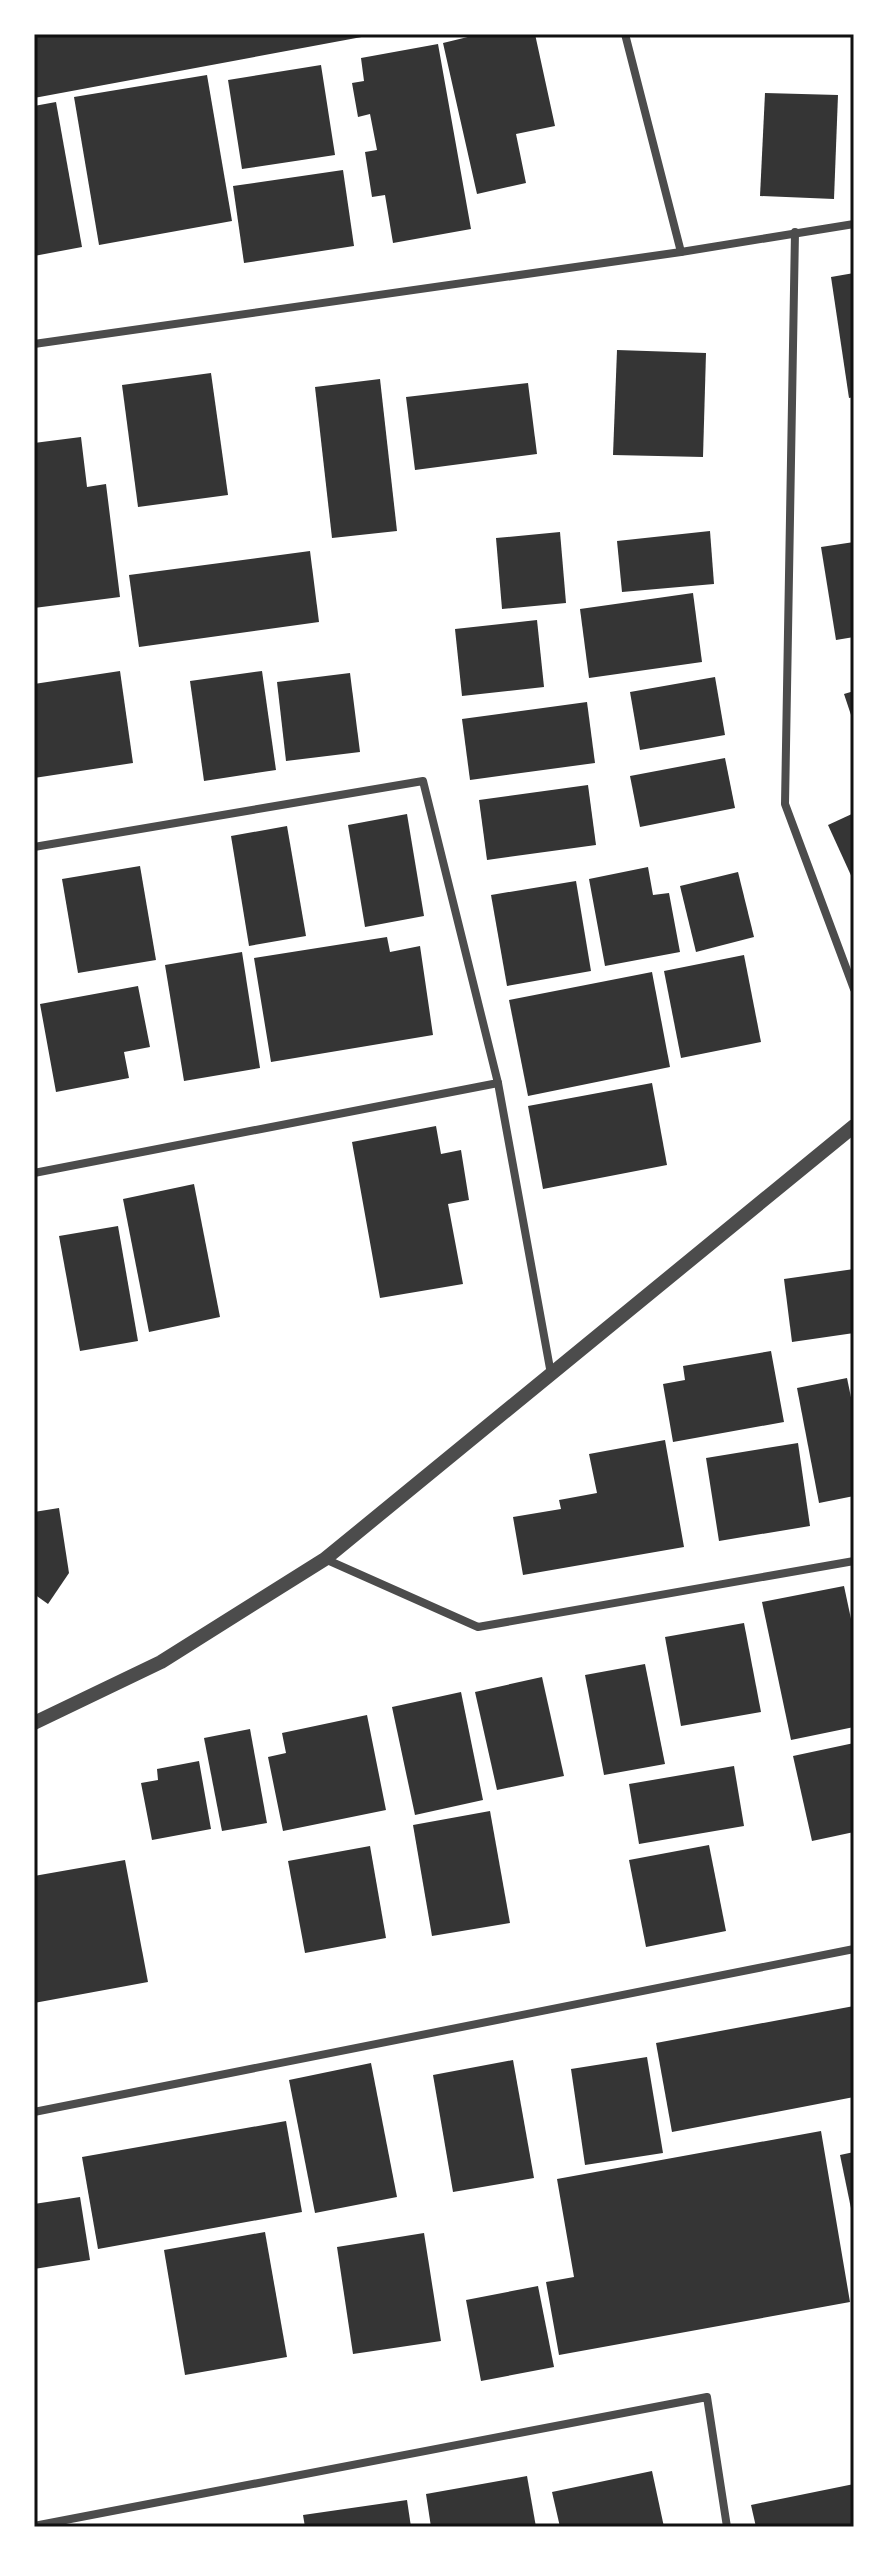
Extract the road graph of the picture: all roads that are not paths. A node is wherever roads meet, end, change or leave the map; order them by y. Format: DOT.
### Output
graph roads {
  1 [pos="625,34"];
  2 [pos="854,224"];
  3 [pos="795,232"];
  4 [pos="681,252"];
  5 [pos="34,344"];
  6 [pos="34,847"];
  7 [pos="854,989"];
  8 [pos="498,1083"];
  9 [pos="854,1126"];
  10 [pos="34,1173"];
  11 [pos="551,1374"];
  12 [pos="325,1559"];
  13 [pos="854,1561"];
  14 [pos="34,1723"];
  15 [pos="854,1949"];
  16 [pos="34,2112"];
  17 [pos="34,2526"];
  18 [pos="727,2527"];
  1 -- 4 [label="street"];
  2 -- 3 [label="street"];
  3 -- 4 [label="street"];
  3 -- 7 [label="street"];
  4 -- 5 [label="street"];
  6 -- 8 [label="street"];
  8 -- 10 [label="street"];
  8 -- 11 [label="street"];
  9 -- 11 [label="street"];
  11 -- 12 [label="street"];
  12 -- 13 [label="street"];
  12 -- 14 [label="street"];
  15 -- 16 [label="street"];
  17 -- 18 [label="street"];
}
